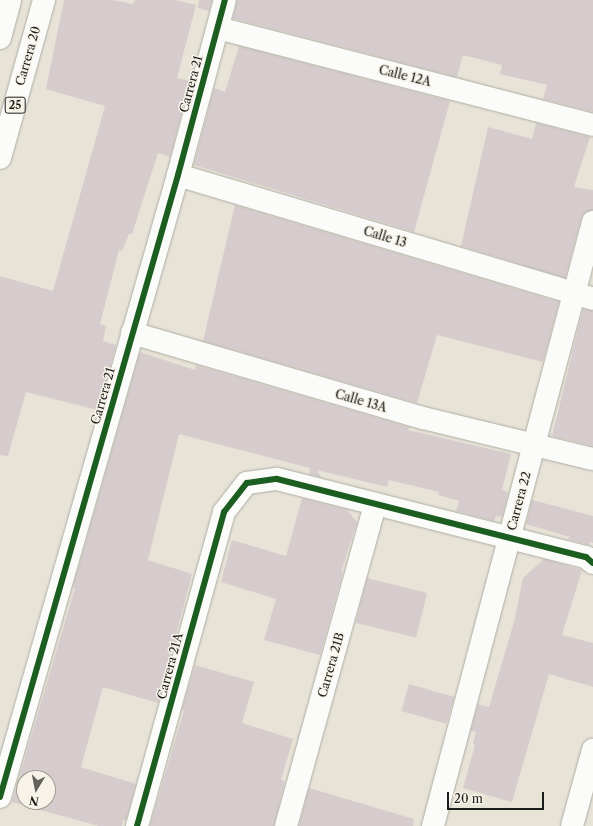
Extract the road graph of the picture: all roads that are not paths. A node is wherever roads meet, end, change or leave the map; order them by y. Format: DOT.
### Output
graph roads {
  1 [pos="10,0"];
  2 [pos="44,0"];
  3 [pos="224,0"];
  4 [pos="218,28"];
  5 [pos="0,38"];
  6 [pos="593,125"];
  7 [pos="0,158"];
  8 [pos="178,175"];
  9 [pos="593,222"];
  10 [pos="584,296"];
  11 [pos="132,333"];
  12 [pos="534,443"];
  13 [pos="593,459"];
  14 [pos="376,504"];
  15 [pos="510,538"];
  16 [pos="593,563"];
  17 [pos="593,750"];
  18 [pos="0,797"];
  19 [pos="137,826"];
  20 [pos="286,826"];
  21 [pos="433,826"];
  22 [pos="572,826"];
  1 -- 5 [label="street"];
  2 -- 7 [label="street, Carrera 20 / 25"];
  3 -- 4 [label="street, Carrera 21"];
  4 -- 6 [label="street, Calle 12A"];
  4 -- 8 [label="street, Carrera 21"];
  8 -- 10 [label="street, Calle 13"];
  8 -- 11 [label="street, Carrera 21"];
  9 -- 10 [label="street, Carrera 22"];
  10 -- 12 [label="street, Carrera 22"];
  11 -- 12 [label="street, Calle 13A"];
  11 -- 18 [label="street, Carrera 21"];
  12 -- 13 [label="street, Calle 13A"];
  12 -- 15 [label="street, Carrera 22"];
  14 -- 15 [label="street"];
  14 -- 19 [label="street, Carrera 21A"];
  14 -- 20 [label="street, Carrera 21B"];
  15 -- 16 [label="street"];
  15 -- 21 [label="street, Carrera 22"];
  17 -- 22 [label="street"];
}
